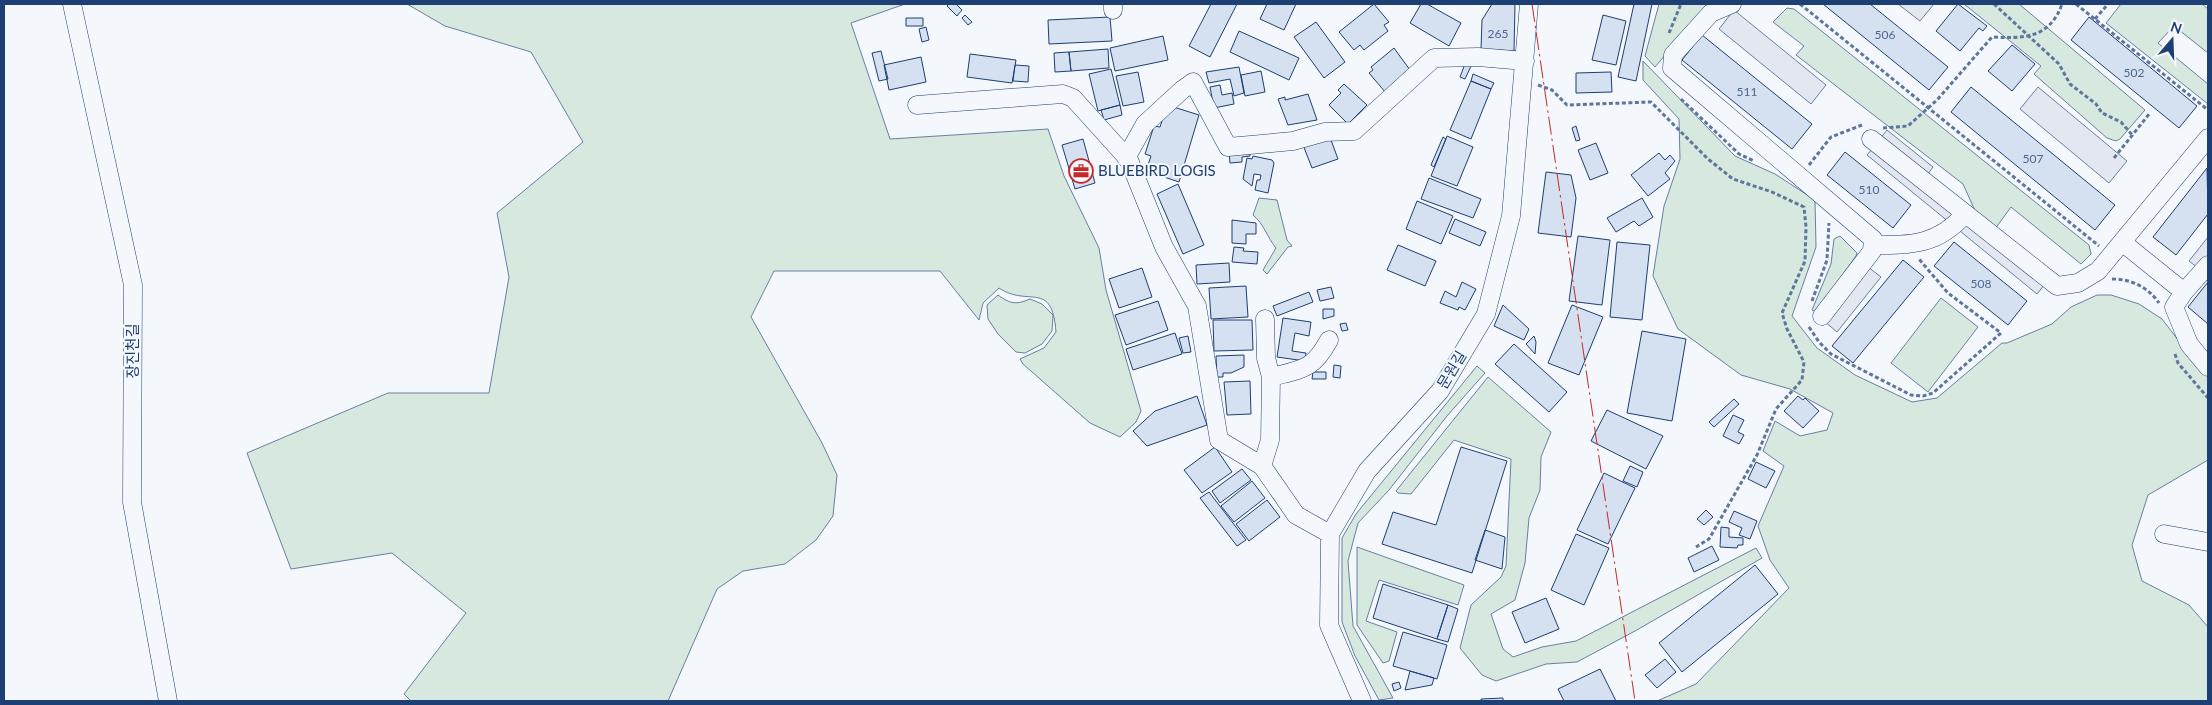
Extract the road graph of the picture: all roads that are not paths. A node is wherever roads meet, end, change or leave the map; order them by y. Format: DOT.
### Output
graph roads {
  1 [pos="72,4"];
  2 [pos="1529,4"];
  3 [pos="1732,4"];
  4 [pos="1525,61"];
  5 [pos="917,105"];
  6 [pos="1871,130"];
  7 [pos="2208,138"];
  8 [pos="1128,159"];
  9 [pos="1965,214"];
  10 [pos="2122,242"];
  11 [pos="1874,245"];
  12 [pos="2208,265"];
  13 [pos="2184,292"];
  14 [pos="1817,309"];
  15 [pos="1265,319"];
  16 [pos="1329,340"];
  17 [pos="2208,367"];
  18 [pos="1271,377"];
  19 [pos="1262,466"];
  20 [pos="1330,534"];
  21 [pos="2164,534"];
  22 [pos="2208,542"];
  23 [pos="168,701"];
  24 [pos="1362,701"];
  1 -- 23 [label="street, 장진천길"];
  2 -- 4 [label="street, 문원길"];
  3 -- 11 [label="street"];
  4 -- 8 [label="street"];
  4 -- 20 [label="street, 문원길"];
  5 -- 8 [label="street"];
  6 -- 9 [label="street"];
  7 -- 10 [label="street"];
  8 -- 19 [label="street"];
  9 -- 10 [label="street"];
  9 -- 11 [label="street"];
  10 -- 13 [label="street"];
  11 -- 14 [label="street"];
  12 -- 13 [label="street"];
  13 -- 17 [label="street"];
  15 -- 18 [label="street"];
  16 -- 18 [label="street"];
  18 -- 19 [label="street"];
  19 -- 20 [label="street"];
  20 -- 24 [label="street, 문원길"];
  21 -- 22 [label="street"];
}
